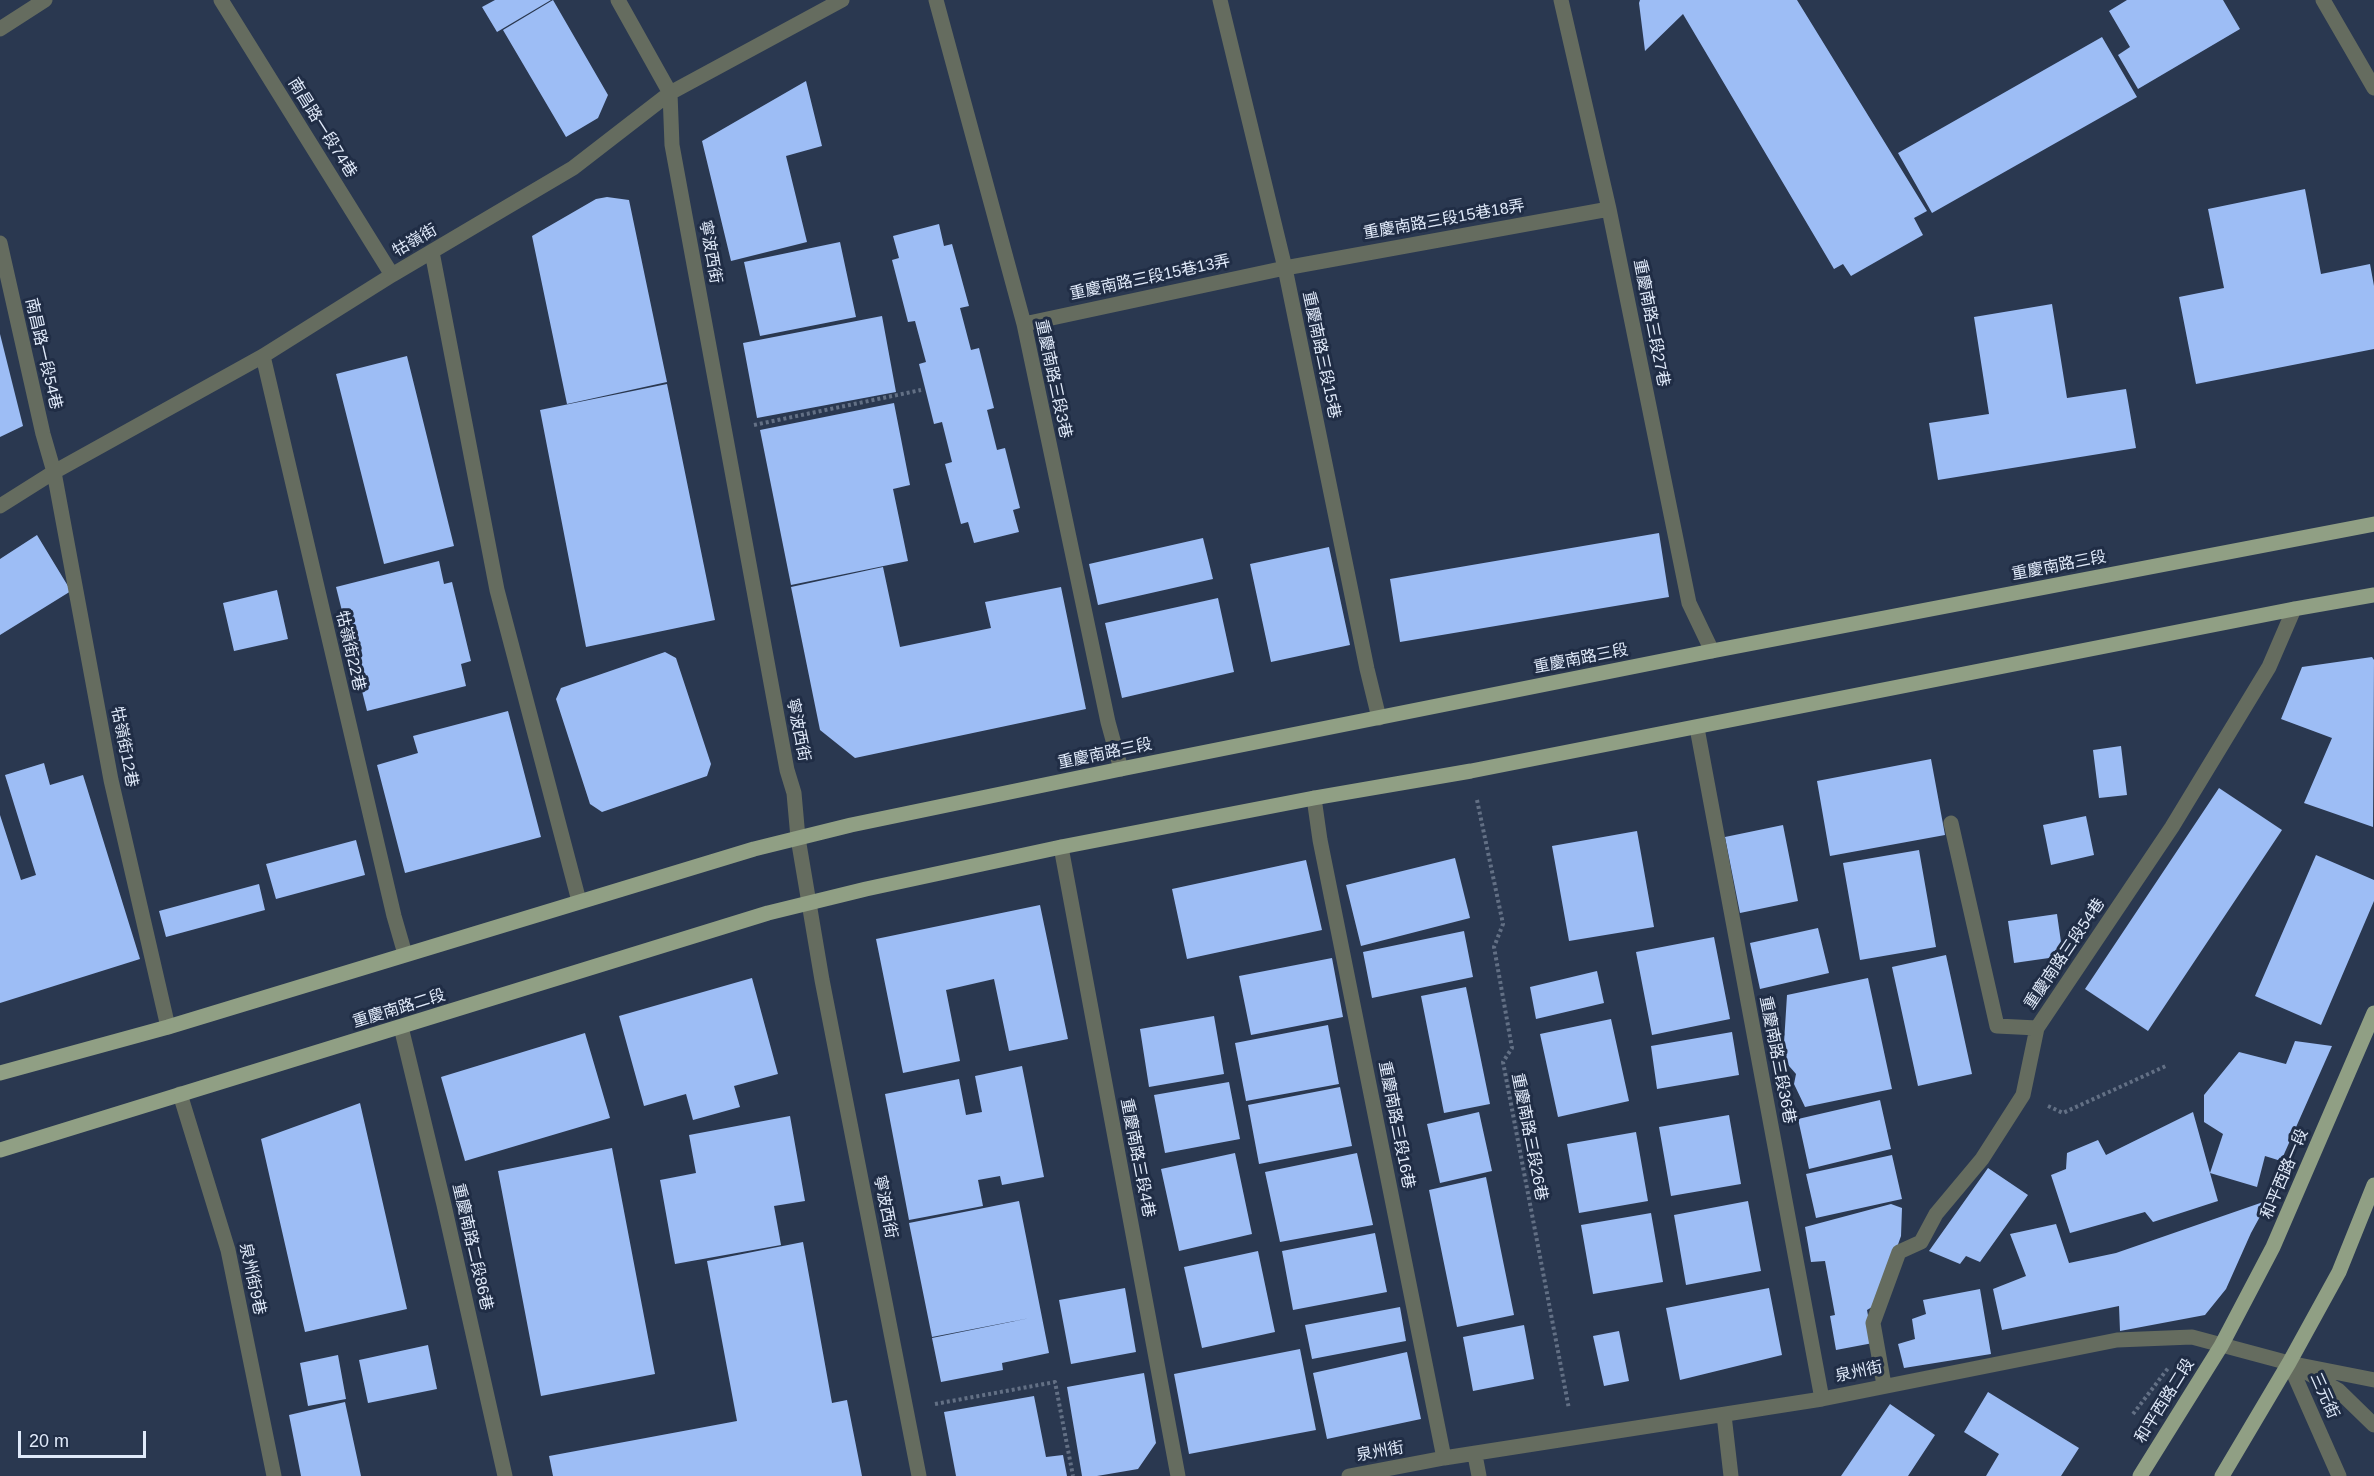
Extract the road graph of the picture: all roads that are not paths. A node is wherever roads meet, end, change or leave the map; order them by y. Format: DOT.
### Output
graph roads {
  1 [pos="45,0"];
  2 [pos="221,0"];
  3 [pos="618,0"];
  4 [pos="842,0"];
  5 [pos="936,0"];
  6 [pos="1220,0"];
  7 [pos="1561,0"];
  8 [pos="2323,0"];
  9 [pos="0,29"];
  10 [pos="2374,88"];
  11 [pos="670,93"];
  12 [pos="1609,209"];
  13 [pos="0,243"];
  14 [pos="432,252"];
  15 [pos="1285,267"];
  16 [pos="392,275"];
  17 [pos="1024,324"];
  18 [pos="262,356"];
  19 [pos="54,472"];
  20 [pos="0,506"];
  21 [pos="2374,524"];
  22 [pos="2374,595"];
  23 [pos="2294,609"];
  24 [pos="1712,651"];
  25 [pos="1379,718"];
  26 [pos="1697,728"];
  27 [pos="1121,769"];
  28 [pos="1314,798"];
  29 [pos="1951,823"];
  30 [pos="798,838"];
  31 [pos="1061,847"];
  32 [pos="579,901"];
  33 [pos="808,903"];
  34 [pos="405,954"];
  35 [pos="2374,1013"];
  36 [pos="168,1027"];
  37 [pos="401,1027"];
  38 [pos="2037,1028"];
  39 [pos="0,1073"];
  40 [pos="180,1094"];
  41 [pos="0,1150"];
  42 [pos="2374,1185"];
  43 [pos="2221,1346"];
  44 [pos="2289,1363"];
  45 [pos="2374,1380"];
  46 [pos="1884,1385"];
  47 [pos="1822,1399"];
  48 [pos="1724,1415"];
  49 [pos="2374,1425"];
  50 [pos="1475,1455"];
  51 [pos="1444,1458"];
  52 [pos="274,1476"];
  53 [pos="505,1476"];
  54 [pos="919,1476"];
  55 [pos="1178,1476"];
  56 [pos="1349,1476"];
  57 [pos="1479,1476"];
  58 [pos="1731,1476"];
  59 [pos="2140,1476"];
  60 [pos="2222,1476"];
  61 [pos="2339,1476"];
  1 -- 9 [label="street"];
  2 -- 16 [label="street, 南昌路一段74巷"];
  3 -- 11 [label="street, 寧波西街"];
  4 -- 11 [label="street, 牯嶺街"];
  5 -- 17 [label="street, 重慶南路三段3巷"];
  6 -- 15 [label="street, 重慶南路三段15巷"];
  7 -- 12 [label="street, 重慶南路三段27巷"];
  8 -- 10 [label="street"];
  11 -- 14 [label="street, 牯嶺街"];
  11 -- 30 [label="street, 寧波西街"];
  12 -- 15 [label="street, 重慶南路三段15巷18弄"];
  12 -- 24 [label="street, 重慶南路三段27巷"];
  13 -- 19 [label="street, 南昌路一段54巷"];
  14 -- 16 [label="street, 牯嶺街"];
  14 -- 32 [label="street"];
  15 -- 17 [label="street, 重慶南路三段15巷13弄"];
  15 -- 25 [label="street, 重慶南路三段15巷"];
  16 -- 18 [label="street, 牯嶺街"];
  17 -- 27 [label="street, 重慶南路三段3巷"];
  18 -- 19 [label="street, 牯嶺街"];
  18 -- 34 [label="street, 牯嶺街22巷"];
  19 -- 20 [label="street, 牯嶺街"];
  19 -- 36 [label="street, 牯嶺街12巷"];
  21 -- 24 [label="main road, 重慶南路三段"];
  22 -- 23 [label="main road"];
  23 -- 26 [label="main road"];
  23 -- 38 [label="street, 重慶南路三段54巷"];
  24 -- 25 [label="main road, 重慶南路三段"];
  25 -- 27 [label="main road, 重慶南路三段"];
  26 -- 28 [label="main road"];
  26 -- 47 [label="street, 重慶南路三段36巷"];
  27 -- 30 [label="main road, 重慶南路三段"];
  28 -- 31 [label="main road"];
  28 -- 51 [label="street, 重慶南路三段16巷"];
  29 -- 38 [label="street"];
  30 -- 32 [label="main road"];
  30 -- 33 [label="street, 寧波西街"];
  31 -- 33 [label="main road"];
  31 -- 55 [label="street, 重慶南路三段4巷"];
  32 -- 34 [label="main road"];
  33 -- 37 [label="main road, 重慶南路二段"];
  33 -- 54 [label="street, 寧波西街"];
  34 -- 36 [label="main road"];
  35 -- 43 [label="main road, 和平西路一段"];
  36 -- 39 [label="main road"];
  37 -- 40 [label="main road, 重慶南路二段"];
  37 -- 53 [label="street, 重慶南路二段86巷"];
  38 -- 46 [label="street, 重慶南路三段54巷"];
  40 -- 41 [label="main road, 重慶南路二段"];
  40 -- 52 [label="street, 泉州街9巷"];
  42 -- 44 [label="main road"];
  43 -- 44 [label="street, 泉州街"];
  43 -- 46 [label="street, 泉州街"];
  43 -- 59 [label="main road, 和平西路二段"];
  44 -- 45 [label="street, 泉州街"];
  44 -- 49 [label="street, 三元街"];
  44 -- 60 [label="main road"];
  44 -- 61 [label="street, 三元街"];
  46 -- 47 [label="street, 泉州街"];
  47 -- 48 [label="street, 泉州街"];
  48 -- 50 [label="street, 泉州街"];
  48 -- 58 [label="street"];
  50 -- 51 [label="street, 泉州街"];
  50 -- 57 [label="street"];
  51 -- 56 [label="street, 泉州街"];
}
